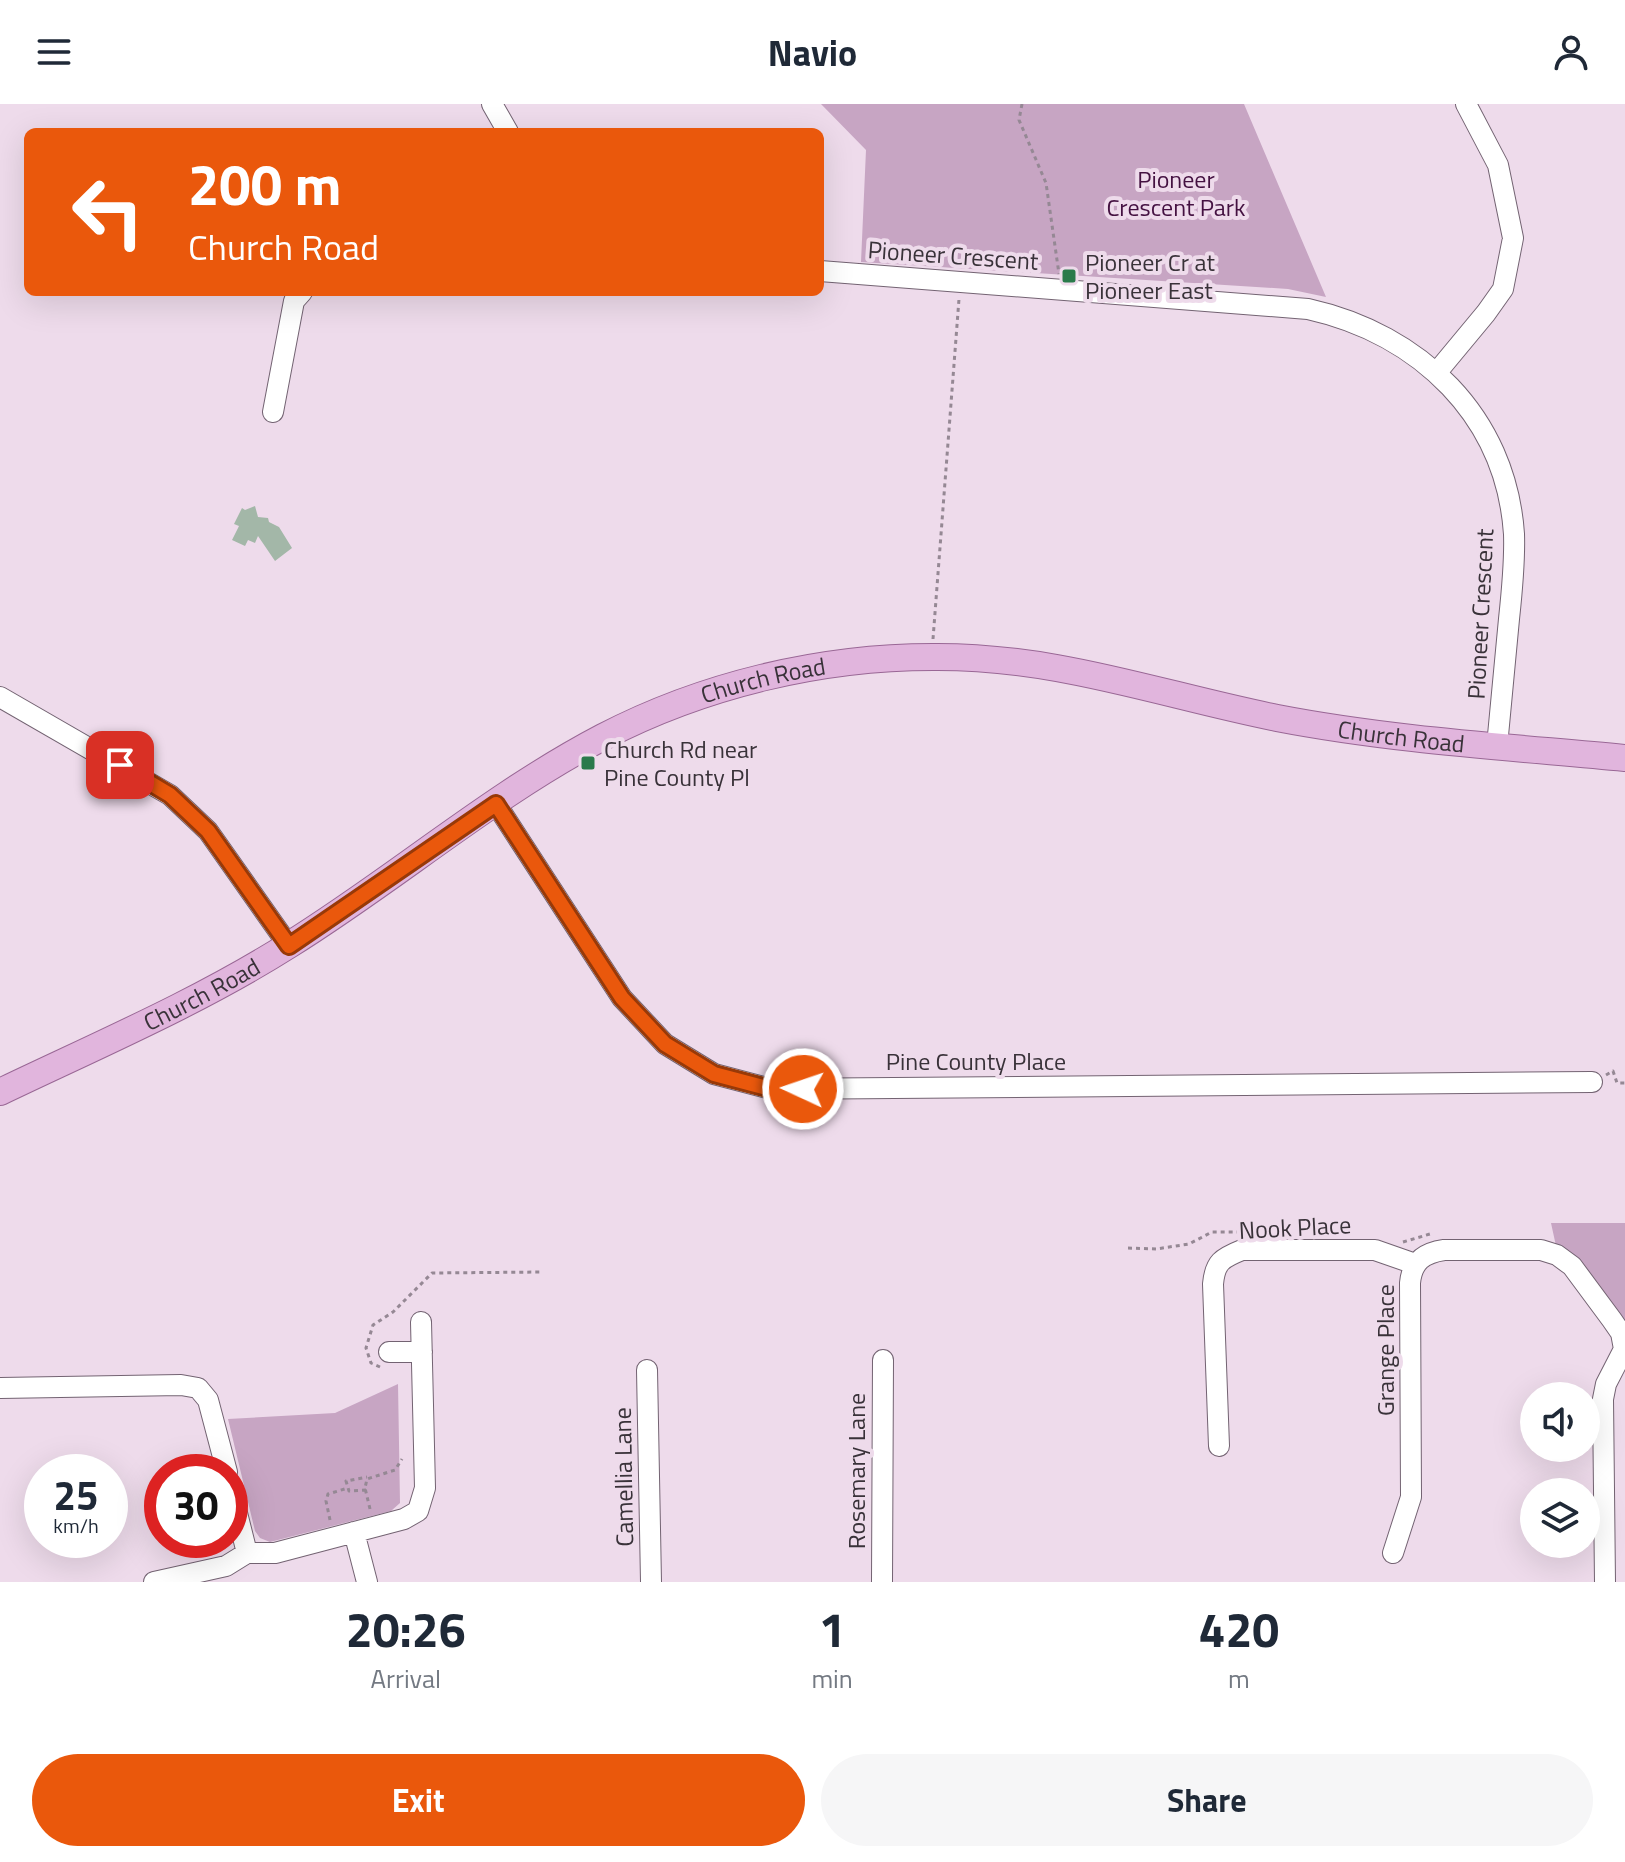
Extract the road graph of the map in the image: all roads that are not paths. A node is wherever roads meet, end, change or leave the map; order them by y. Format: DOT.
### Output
graph roads {
  1 [pos="492,104"];
  2 [pos="1466,104"];
  3 [pos="506,128"];
  4 [pos="824,271"];
  5 [pos="298,296"];
  6 [pos="1437,372"];
  7 [pos="273,412"];
  8 [pos="0,697"];
  9 [pos="1497,746"];
  10 [pos="1625,758"];
  11 [pos="496,804"];
  12 [pos="289,946"];
  13 [pos="1592,1082"];
  14 [pos="0,1092"];
  15 [pos="1415,1264"];
  16 [pos="421,1322"];
  17 [pos="422,1352"];
  18 [pos="1623,1359"];
  19 [pos="385,1360"];
  20 [pos="883,1360"];
  21 [pos="647,1370"];
  22 [pos="0,1388"];
  23 [pos="1219,1446"];
  24 [pos="222,1454"];
  25 [pos="354,1532"];
  26 [pos="248,1553"];
  27 [pos="1393,1553"];
  28 [pos="239,1558"];
  29 [pos="154,1582"];
  30 [pos="367,1582"];
  31 [pos="651,1582"];
  32 [pos="882,1582"];
  33 [pos="1605,1582"];
  1 -- 3 [label="street"];
  2 -- 6 [label="street"];
  4 -- 6 [label="street, Pioneer Crescent"];
  5 -- 7 [label="street"];
  6 -- 9 [label="street, Pioneer Crescent"];
  8 -- 12 [label="street"];
  9 -- 10 [label="main road, Church Road"];
  9 -- 11 [label="main road, Church Road"];
  11 -- 12 [label="main road, Church Road"];
  11 -- 13 [label="street, Pine County Place"];
  12 -- 14 [label="main road, Church Road"];
  15 -- 18 [label="street, Grange Place"];
  15 -- 23 [label="street, Nook Place"];
  15 -- 27 [label="street, Grange Place"];
  16 -- 17 [label="street"];
  17 -- 19 [label="street"];
  17 -- 25 [label="street"];
  18 -- 33 [label="street, Grange Place"];
  20 -- 32 [label="street, Rosemary Lane"];
  21 -- 31 [label="street, Camellia Lane"];
  22 -- 24 [label="street"];
  25 -- 26 [label="street"];
  25 -- 30 [label="street"];
  28 -- 29 [label="street"];
}
